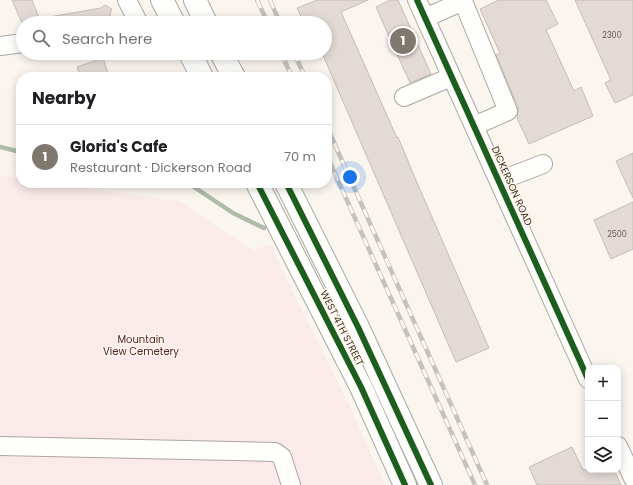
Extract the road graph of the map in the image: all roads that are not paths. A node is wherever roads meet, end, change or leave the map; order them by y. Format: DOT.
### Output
graph roads {
  1 [pos="127,0"];
  2 [pos="162,0"];
  3 [pos="195,0"];
  4 [pos="417,0"];
  5 [pos="135,16"];
  6 [pos="170,16"];
  7 [pos="203,16"];
  8 [pos="425,18"];
  9 [pos="16,44"];
  10 [pos="0,46"];
  11 [pos="194,60"];
  12 [pos="225,60"];
  13 [pos="200,72"];
  14 [pos="231,72"];
  15 [pos="452,76"];
  16 [pos="404,97"];
  17 [pos="474,126"];
  18 [pos="543,164"];
  19 [pos="499,181"];
  20 [pos="260,188"];
  21 [pos="288,188"];
  22 [pos="585,372"];
  23 [pos="0,446"];
  24 [pos="621,452"];
  25 [pos="633,478"];
  26 [pos="291,485"];
  27 [pos="404,485"];
  28 [pos="431,485"];
  1 -- 5 [label="street"];
  2 -- 6 [label="main road"];
  3 -- 7 [label="main road"];
  4 -- 8 [label="street, DICKERSON ROAD"];
  8 -- 15 [label="street, DICKERSON ROAD"];
  8 -- 17 [label="street"];
  9 -- 10 [label="street"];
  11 -- 13 [label="main road"];
  12 -- 14 [label="main road"];
  15 -- 16 [label="street"];
  15 -- 17 [label="street, DICKERSON ROAD"];
  17 -- 19 [label="street, DICKERSON ROAD"];
  18 -- 19 [label="street"];
  19 -- 22 [label="street, DICKERSON ROAD"];
  20 -- 27 [label="main road, WEST 4TH STREET"];
  21 -- 28 [label="main road, WEST 4TH STREET"];
  23 -- 26 [label="street"];
  24 -- 25 [label="street"];
}
